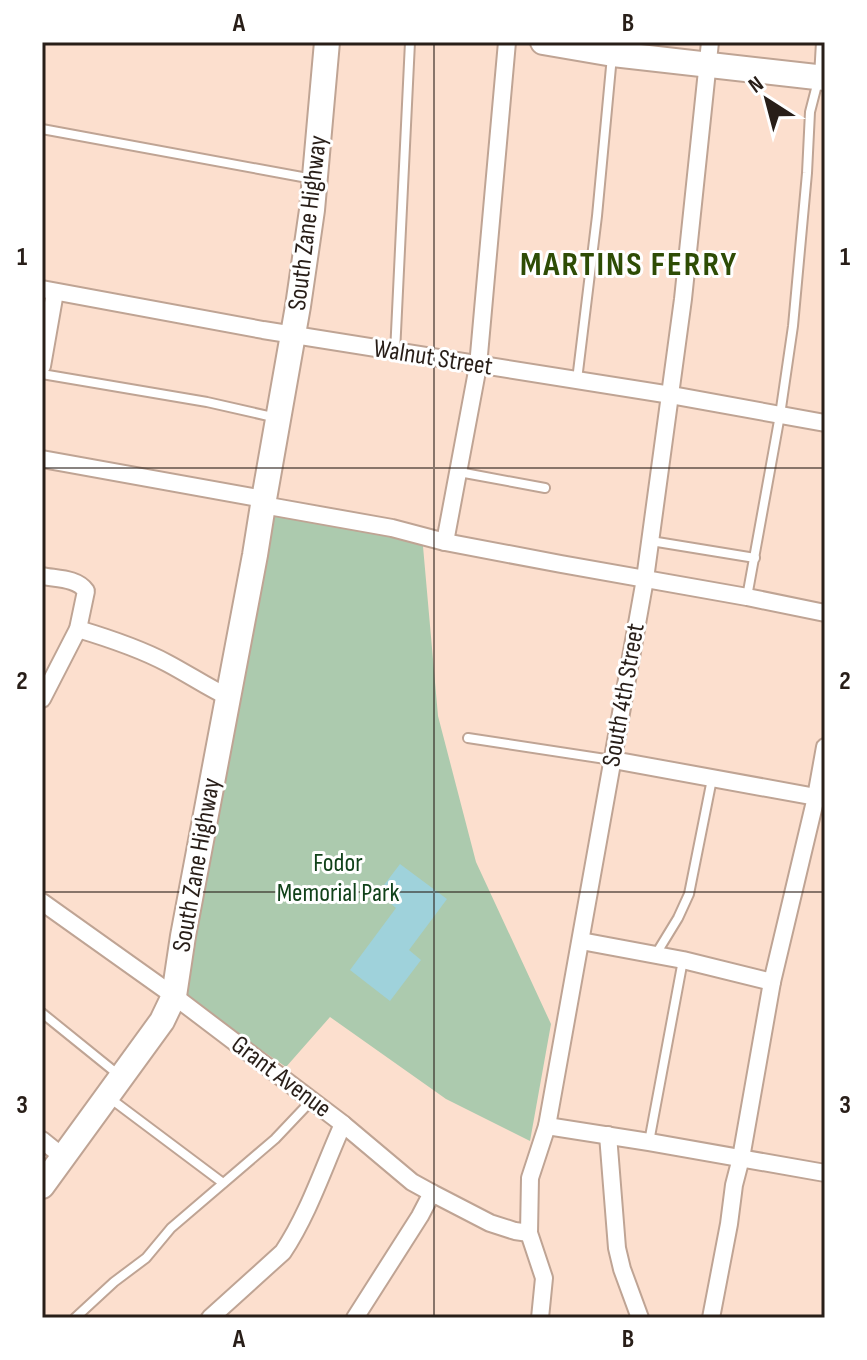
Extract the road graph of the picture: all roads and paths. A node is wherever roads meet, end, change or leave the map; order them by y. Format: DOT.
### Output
graph roads {
  1 [pos="327,42"];
  2 [pos="410,42"];
  3 [pos="507,42"];
  4 [pos="543,42"];
  5 [pos="821,42"];
  6 [pos="613,48"];
  7 [pos="708,53"];
  8 [pos="822,78"];
  9 [pos="42,129"];
  10 [pos="316,179"];
  11 [pos="48,290"];
  12 [pos="293,335"];
  13 [pos="395,353"];
  14 [pos="42,366"];
  15 [pos="478,366"];
  16 [pos="42,374"];
  17 [pos="577,381"];
  18 [pos="671,395"];
  19 [pos="780,415"];
  20 [pos="278,418"];
  21 [pos="825,423"];
  22 [pos="42,459"];
  23 [pos="458,472"];
  24 [pos="545,488"];
  25 [pos="264,502"];
  26 [pos="651,541"];
  27 [pos="445,542"];
  28 [pos="755,558"];
  29 [pos="42,576"];
  30 [pos="645,579"];
  31 [pos="747,597"];
  32 [pos="825,613"];
  33 [pos="78,629"];
  34 [pos="228,697"];
  35 [pos="42,699"];
  36 [pos="468,738"];
  37 [pos="825,747"];
  38 [pos="613,760"];
  39 [pos="713,778"];
  40 [pos="816,797"];
  41 [pos="42,902"];
  42 [pos="581,941"];
  43 [pos="656,955"];
  44 [pos="683,960"];
  45 [pos="772,982"];
  46 [pos="174,996"];
  47 [pos="42,1013"];
  48 [pos="114,1086"];
  49 [pos="311,1101"];
  50 [pos="343,1124"];
  51 [pos="547,1126"];
  52 [pos="608,1135"];
  53 [pos="42,1140"];
  54 [pos="649,1142"];
  55 [pos="63,1157"];
  56 [pos="741,1158"];
  57 [pos="825,1173"];
  58 [pos="223,1183"];
  59 [pos="42,1186"];
  60 [pos="432,1193"];
  61 [pos="529,1233"];
  62 [pos="75,1318"];
  63 [pos="210,1318"];
  64 [pos="355,1318"];
  65 [pos="540,1318"];
  66 [pos="640,1318"];
  67 [pos="711,1318"];
  1 -- 10 [label="street, South Zane Highway"];
  2 -- 13 [label="lane"];
  3 -- 15 [label="street"];
  4 -- 6 [label="street"];
  5 -- 8 [label="lane"];
  6 -- 7 [label="street"];
  6 -- 17 [label="lane"];
  7 -- 8 [label="street"];
  7 -- 18 [label="street, South 4th Street"];
  8 -- 19 [label="lane"];
  9 -- 10 [label="lane"];
  10 -- 12 [label="street, South Zane Highway"];
  11 -- 12 [label="street, Walnut Street"];
  11 -- 14 [label="street"];
  12 -- 13 [label="street, Walnut Street"];
  12 -- 20 [label="street, South Zane Highway"];
  13 -- 15 [label="street, Walnut Street"];
  15 -- 17 [label="street, Walnut Street"];
  15 -- 23 [label="street"];
  16 -- 20 [label="lane"];
  17 -- 18 [label="street, Walnut Street"];
  18 -- 19 [label="street, Walnut Street"];
  18 -- 26 [label="street, South 4th Street"];
  19 -- 21 [label="street, Walnut Street"];
  19 -- 28 [label="lane"];
  20 -- 25 [label="street, South Zane Highway"];
  22 -- 25 [label="street"];
  23 -- 24 [label="lane"];
  23 -- 27 [label="street"];
  25 -- 27 [label="street"];
  25 -- 34 [label="street, South Zane Highway"];
  26 -- 28 [label="lane"];
  26 -- 30 [label="street, South 4th Street"];
  27 -- 30 [label="street"];
  28 -- 31 [label="lane"];
  29 -- 33 [label="street"];
  30 -- 31 [label="street"];
  30 -- 38 [label="street, South 4th Street"];
  31 -- 32 [label="street"];
  33 -- 34 [label="street"];
  33 -- 35 [label="street"];
  34 -- 46 [label="street, South Zane Highway"];
  36 -- 38 [label="lane"];
  37 -- 40 [label="street"];
  38 -- 39 [label="street"];
  38 -- 42 [label="street, South 4th Street"];
  39 -- 40 [label="street"];
  39 -- 43 [label="lane"];
  40 -- 45 [label="street"];
  41 -- 46 [label="street, Grant Avenue"];
  42 -- 43 [label="street"];
  42 -- 51 [label="street, South 4th Street"];
  43 -- 44 [label="street"];
  44 -- 45 [label="street"];
  44 -- 54 [label="lane"];
  45 -- 56 [label="street"];
  46 -- 48 [label="street, South Zane Highway"];
  46 -- 49 [label="street, Grant Avenue"];
  47 -- 48 [label="lane"];
  48 -- 55 [label="street, South Zane Highway"];
  48 -- 58 [label="lane"];
  49 -- 50 [label="street, Grant Avenue"];
  49 -- 58 [label="lane"];
  50 -- 60 [label="street, Grant Avenue"];
  50 -- 63 [label="street"];
  51 -- 52 [label="street"];
  51 -- 61 [label="street, South 4th Street"];
  52 -- 54 [label="street"];
  52 -- 66 [label="street"];
  53 -- 55 [label="street"];
  54 -- 56 [label="street"];
  55 -- 59 [label="street, South Zane Highway"];
  56 -- 57 [label="street"];
  56 -- 67 [label="street"];
  58 -- 62 [label="lane"];
  60 -- 61 [label="street, Grant Avenue"];
  60 -- 64 [label="street"];
  61 -- 65 [label="street, South 4th Street"];
}
